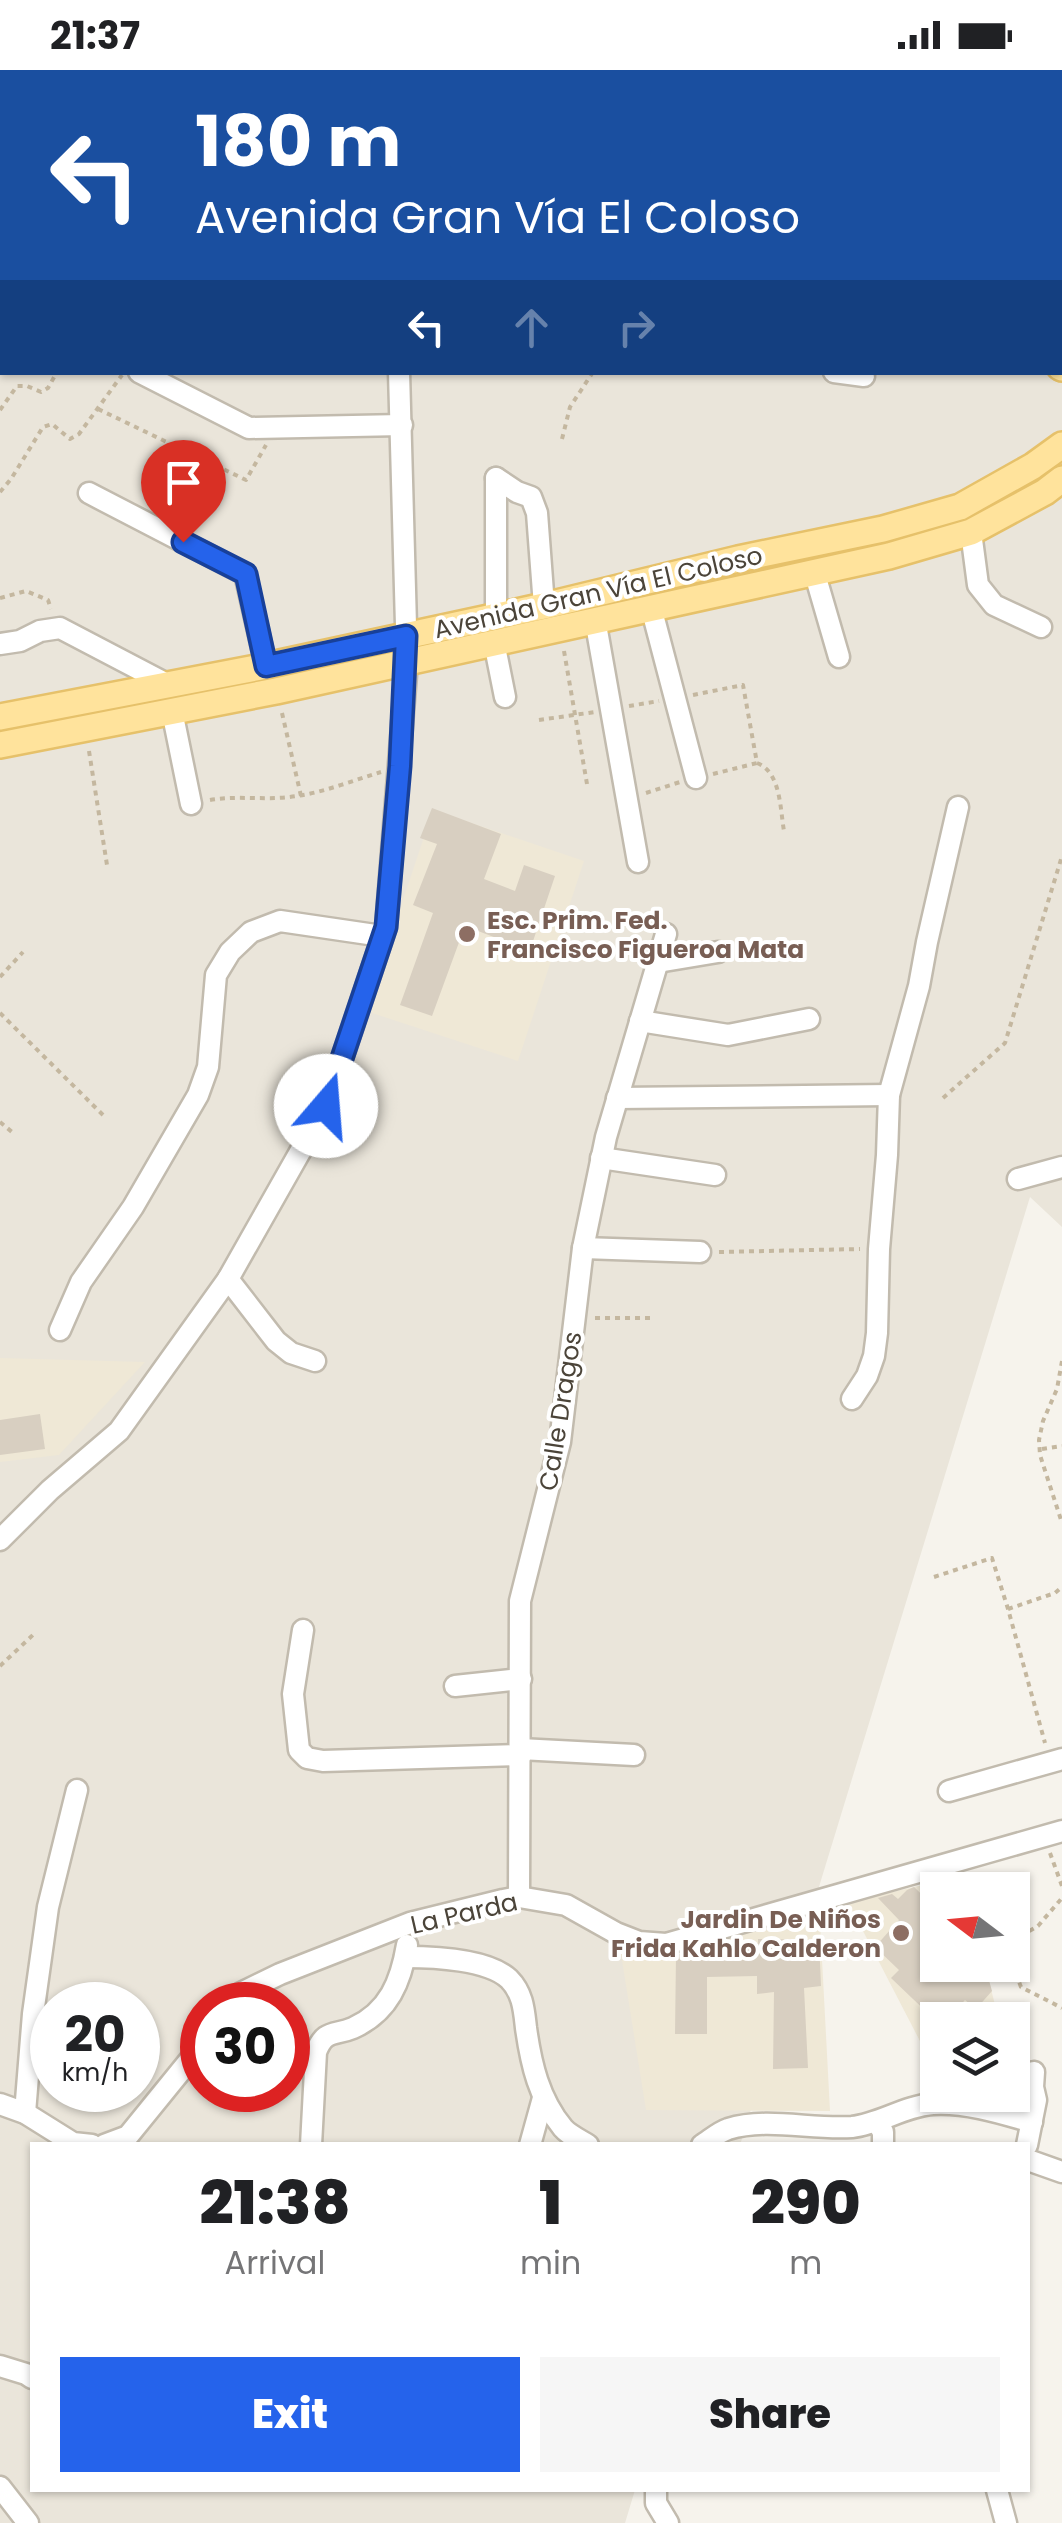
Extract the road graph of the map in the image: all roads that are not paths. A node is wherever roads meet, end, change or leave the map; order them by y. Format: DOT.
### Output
graph roads {
  1 [pos="145,375"];
  2 [pos="399,375"];
  3 [pos="856,375"];
  4 [pos="864,376"];
  5 [pos="402,426"];
  6 [pos="1062,445"];
  7 [pos="1056,491"];
  8 [pos="89,493"];
  9 [pos="971,532"];
  10 [pos="814,571"];
  11 [pos="544,606"];
  12 [pos="651,607"];
  13 [pos="594,619"];
  14 [pos="1041,627"];
  15 [pos="495,629"];
  16 [pos="0,644"];
  17 [pos="406,648"];
  18 [pos="839,658"];
  19 [pos="266,666"];
  20 [pos="167,684"];
  21 [pos="505,697"];
  22 [pos="172,711"];
  23 [pos="0,718"];
  24 [pos="0,745"];
  25 [pos="696,778"];
  26 [pos="191,804"];
  27 [pos="958,807"];
  28 [pos="638,862"];
  29 [pos="666,934"];
  30 [pos="382,936"];
  31 [pos="718,952"];
  32 [pos="658,962"];
  33 [pos="809,1019"];
  34 [pos="640,1021"];
  35 [pos="889,1095"];
  36 [pos="618,1098"];
  37 [pos="601,1158"];
  38 [pos="1062,1168"];
  39 [pos="715,1175"];
  40 [pos="1018,1179"];
  41 [pos="583,1248"];
  42 [pos="700,1252"];
  43 [pos="228,1278"];
  44 [pos="60,1330"];
  45 [pos="315,1362"];
  46 [pos="852,1398"];
  47 [pos="0,1540"];
  48 [pos="303,1630"];
  49 [pos="520,1679"];
  50 [pos="455,1686"];
  51 [pos="521,1752"];
  52 [pos="634,1756"];
  53 [pos="1056,1760"];
  54 [pos="77,1790"];
  55 [pos="948,1791"];
  56 [pos="1053,1834"];
  57 [pos="519,1897"];
  58 [pos="410,1923"];
  59 [pos="405,1957"];
  60 [pos="264,1982"];
  61 [pos="180,2072"];
  62 [pos="1034,2072"];
  63 [pos="543,2098"];
  64 [pos="0,2104"];
  65 [pos="25,2113"];
  66 [pos="877,2122"];
  67 [pos="1032,2122"];
  68 [pos="71,2142"];
  69 [pos="112,2142"];
  70 [pos="310,2142"];
  71 [pos="531,2142"];
  72 [pos="583,2142"];
  73 [pos="707,2142"];
  74 [pos="883,2142"];
  75 [pos="1028,2142"];
  76 [pos="1030,2161"];
  77 [pos="1062,2172"];
  78 [pos="0,2366"];
  79 [pos="30,2377"];
  80 [pos="0,2487"];
  81 [pos="656,2492"];
  82 [pos="998,2492"];
  83 [pos="28,2523"];
  84 [pos="668,2523"];
  85 [pos="1006,2523"];
  1 -- 5 [label="street"];
  2 -- 5 [label="street"];
  3 -- 4 [label="street"];
  5 -- 17 [label="street"];
  6 -- 11 [label="main road, Avenida Gran Vía El Coloso"];
  7 -- 9 [label="main road, Avenida Gran Vía El Coloso"];
  8 -- 19 [label="street"];
  9 -- 10 [label="main road, Avenida Gran Vía El Coloso"];
  9 -- 14 [label="street"];
  10 -- 12 [label="main road, Avenida Gran Vía El Coloso"];
  10 -- 18 [label="street"];
  11 -- 15 [label="main road, Avenida Gran Vía El Coloso"];
  11 -- 15 [label="street"];
  12 -- 13 [label="main road, Avenida Gran Vía El Coloso"];
  12 -- 25 [label="street"];
  13 -- 15 [label="main road, Avenida Gran Vía El Coloso"];
  13 -- 28 [label="street"];
  15 -- 17 [label="main road, Avenida Gran Vía El Coloso"];
  15 -- 21 [label="street"];
  16 -- 20 [label="street"];
  17 -- 19 [label="main road, Avenida Gran Vía El Coloso"];
  17 -- 22 [label="main road, Avenida Gran Vía El Coloso"];
  17 -- 30 [label="street"];
  19 -- 20 [label="main road, Avenida Gran Vía El Coloso"];
  20 -- 23 [label="main road, Avenida Gran Vía El Coloso"];
  22 -- 24 [label="main road, Avenida Gran Vía El Coloso"];
  22 -- 26 [label="street"];
  27 -- 35 [label="street"];
  29 -- 32 [label="street, Calle Dragos"];
  30 -- 43 [label="street"];
  30 -- 44 [label="street"];
  31 -- 32 [label="street"];
  32 -- 34 [label="street, Calle Dragos"];
  33 -- 34 [label="street"];
  34 -- 36 [label="street, Calle Dragos"];
  35 -- 36 [label="street"];
  35 -- 46 [label="street"];
  36 -- 37 [label="street, Calle Dragos"];
  37 -- 39 [label="street"];
  37 -- 41 [label="street, Calle Dragos"];
  38 -- 40 [label="street"];
  41 -- 42 [label="street"];
  41 -- 49 [label="street, Calle Dragos"];
  43 -- 45 [label="street"];
  43 -- 47 [label="street"];
  48 -- 51 [label="street"];
  49 -- 50 [label="street"];
  49 -- 51 [label="street, Calle Dragos"];
  51 -- 52 [label="street"];
  51 -- 57 [label="street, Calle Dragos"];
  53 -- 55 [label="street"];
  54 -- 65 [label="street"];
  56 -- 57 [label="street, La Parda"];
  57 -- 58 [label="street, La Parda"];
  58 -- 59 [label="street"];
  58 -- 60 [label="street, La Parda"];
  59 -- 63 [label="street"];
  59 -- 70 [label="street"];
  61 -- 69 [label="street"];
  62 -- 67 [label="street"];
  63 -- 71 [label="street"];
  63 -- 72 [label="street"];
  64 -- 65 [label="street"];
  65 -- 68 [label="street"];
  66 -- 67 [label="street"];
  66 -- 73 [label="street"];
  66 -- 74 [label="street"];
  67 -- 75 [label="street"];
  76 -- 77 [label="street"];
  78 -- 79 [label="street"];
  80 -- 83 [label="street"];
  81 -- 84 [label="street"];
  82 -- 85 [label="street"];
}
